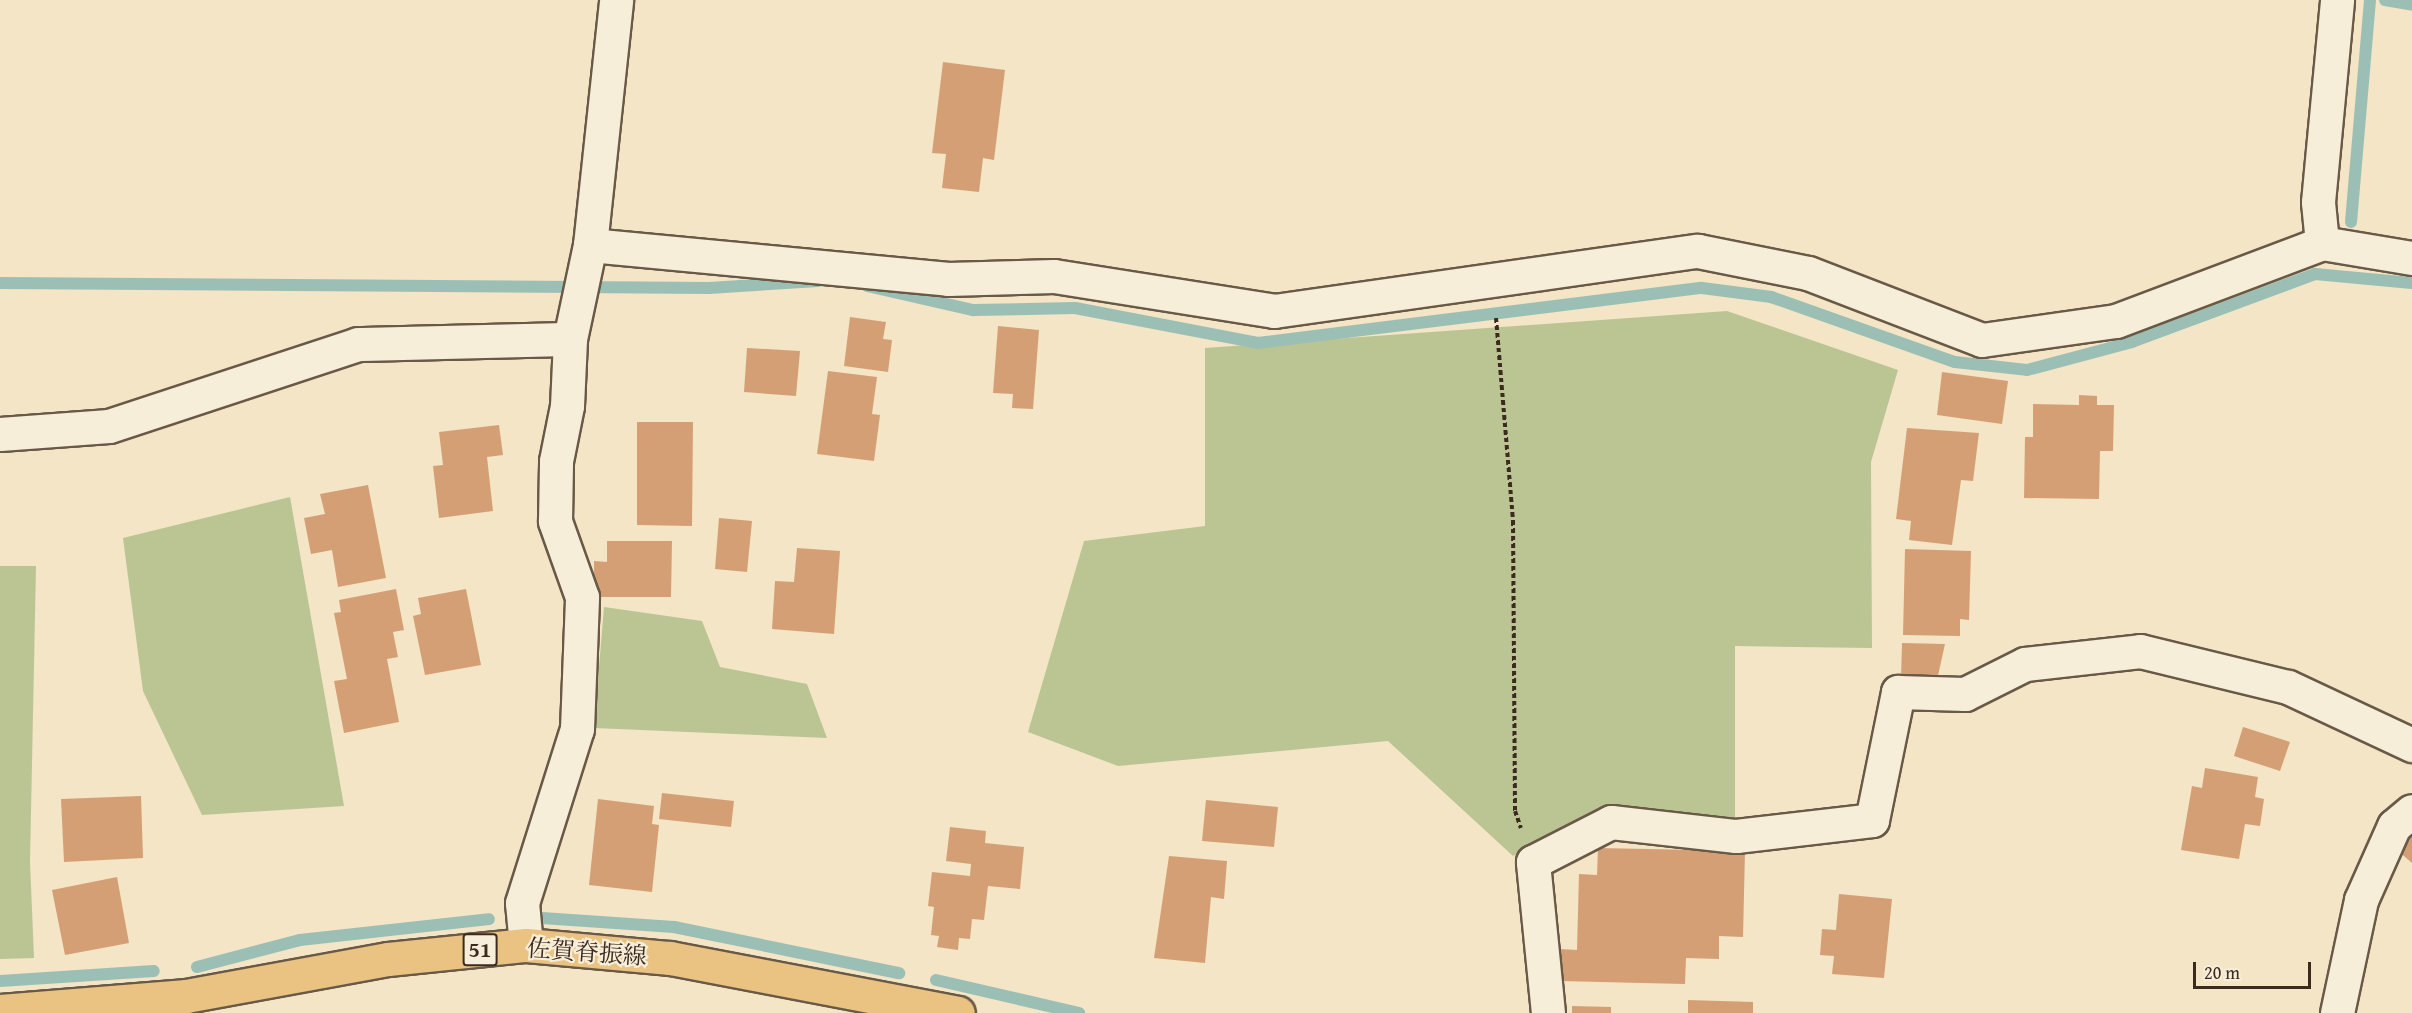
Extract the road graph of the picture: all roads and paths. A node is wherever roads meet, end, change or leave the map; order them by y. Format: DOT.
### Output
graph roads {
  1 [pos="616,0"];
  2 [pos="2337,0"];
  3 [pos="2322,243"];
  4 [pos="588,252"];
  5 [pos="2412,258"];
  6 [pos="1498,337"];
  7 [pos="570,339"];
  8 [pos="0,434"];
  9 [pos="2412,745"];
  10 [pos="2412,811"];
  11 [pos="1533,862"];
  12 [pos="526,945"];
  13 [pos="0,1011"];
  14 [pos="958,1013"];
  15 [pos="1548,1013"];
  16 [pos="2337,1013"];
  1 -- 4 [label="street"];
  2 -- 3 [label="street"];
  3 -- 4 [label="street"];
  3 -- 5 [label="street"];
  4 -- 7 [label="street"];
  6 -- 11 [label="path"];
  7 -- 8 [label="street"];
  7 -- 12 [label="street"];
  9 -- 11 [label="street"];
  10 -- 16 [label="street"];
  11 -- 15 [label="street"];
  12 -- 13 [label="main road, 佐賀脊振線 / 51"];
  12 -- 14 [label="main road, 佐賀脊振線 / 51"];
}
